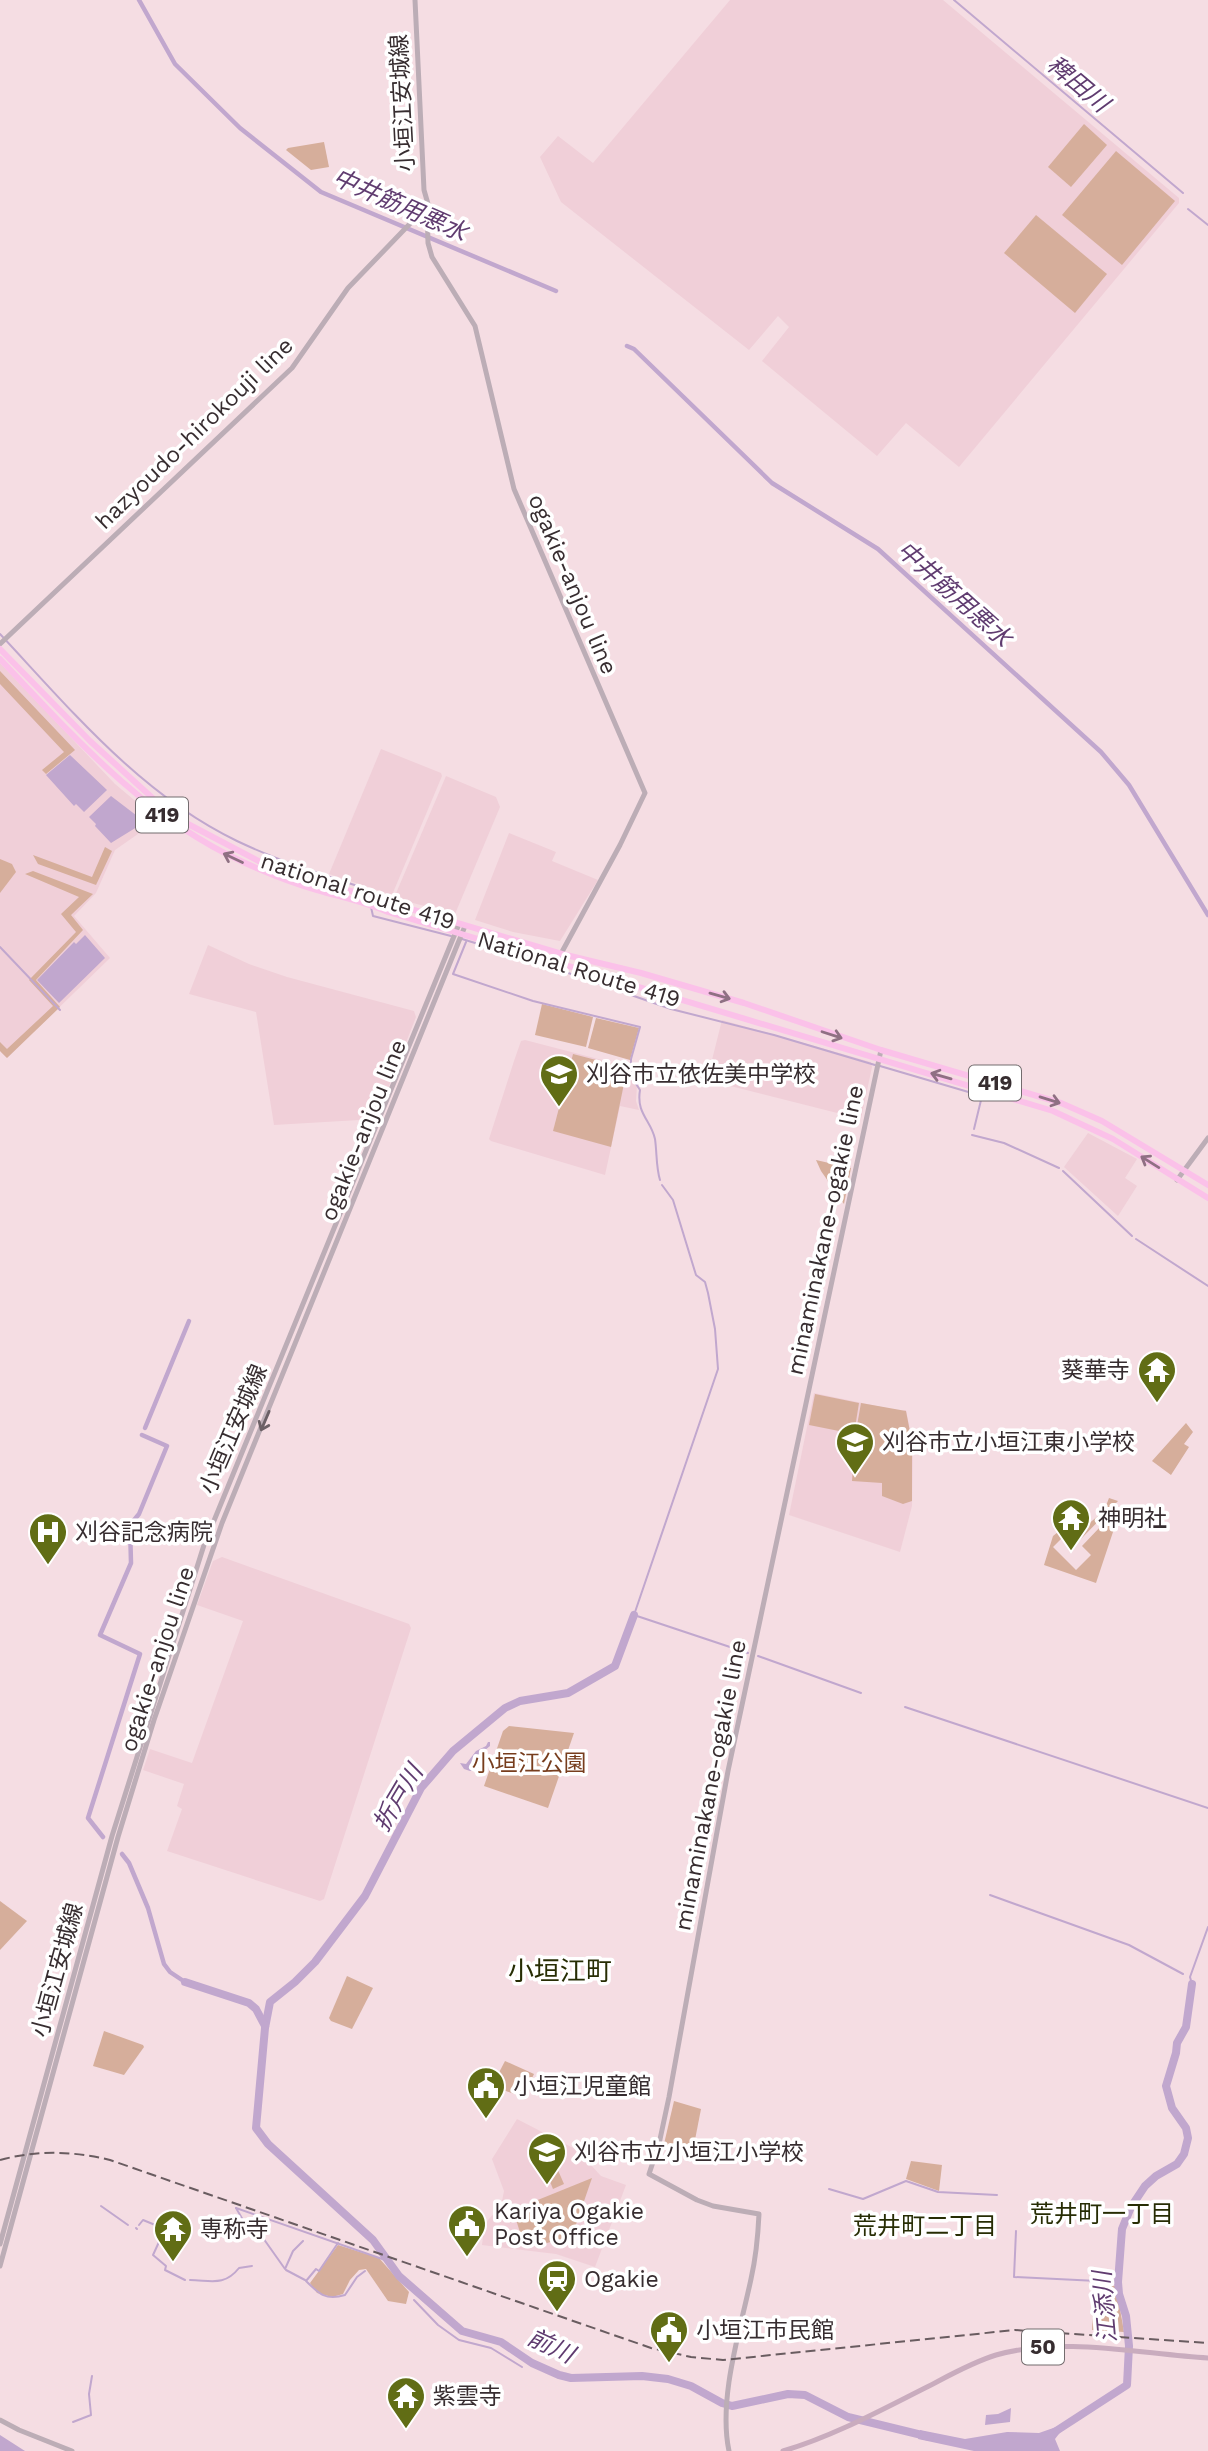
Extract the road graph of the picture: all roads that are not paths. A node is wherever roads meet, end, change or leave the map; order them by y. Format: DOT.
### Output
graph roads {
  1 [pos="415,0"];
  2 [pos="427,205"];
  3 [pos="2,643"];
  4 [pos="0,659"];
  5 [pos="369,901"];
  6 [pos="461,929"];
  7 [pos="562,954"];
  8 [pos="557,961"];
  9 [pos="881,1050"];
  10 [pos="879,1059"];
  11 [pos="1208,1138"];
  12 [pos="1184,1171"];
  13 [pos="1177,1180"];
  14 [pos="1208,1185"];
  15 [pos="1208,1198"];
  16 [pos="0,2244"];
  17 [pos="0,2266"];
  18 [pos="1208,2358"];
  19 [pos="0,2420"];
  20 [pos="72,2451"];
  21 [pos="729,2451"];
  22 [pos="783,2451"];
  1 -- 2 [label="main road, 小垣江安城線"];
  2 -- 3 [label="main road, hazyoudo-hirokouji line"];
  2 -- 7 [label="main road, ogakie-anjou line"];
  3 -- 5 [label="highway, national route 419 / 419"];
  5 -- 4 [label="highway, National Route 419 / 419, one-way"];
  5 -- 6 [label="highway, National Route 419 / 419"];
  6 -- 7 [label="highway, national route 419 / 419"];
  6 -- 8 [label="highway, National Route 419 / 419"];
  6 -- 16 [label="main road, 小垣江安城線"];
  6 -- 17 [label="main road, ogakie-anjou line, one-way"];
  7 -- 8 [label="main road, ogakie-anjou line"];
  7 -- 9 [label="highway, national route 419 / 419, one-way"];
  8 -- 10 [label="highway, National Route 419 / 419"];
  9 -- 10 [label="main road, minaminakane-ogakie line"];
  9 -- 12 [label="highway, national route 419 / 419, one-way"];
  13 -- 10 [label="highway, National Route 419 / 419, one-way"];
  10 -- 21 [label="main road, minaminakane-ogakie line"];
  11 -- 12 [label="main road"];
  12 -- 13 [label="main road"];
  12 -- 14 [label="highway, national route 419 / 419"];
  13 -- 15 [label="highway, National Route 419 / 419"];
  18 -- 22 [label="main road, 50"];
  19 -- 20 [label="main road"];
}
